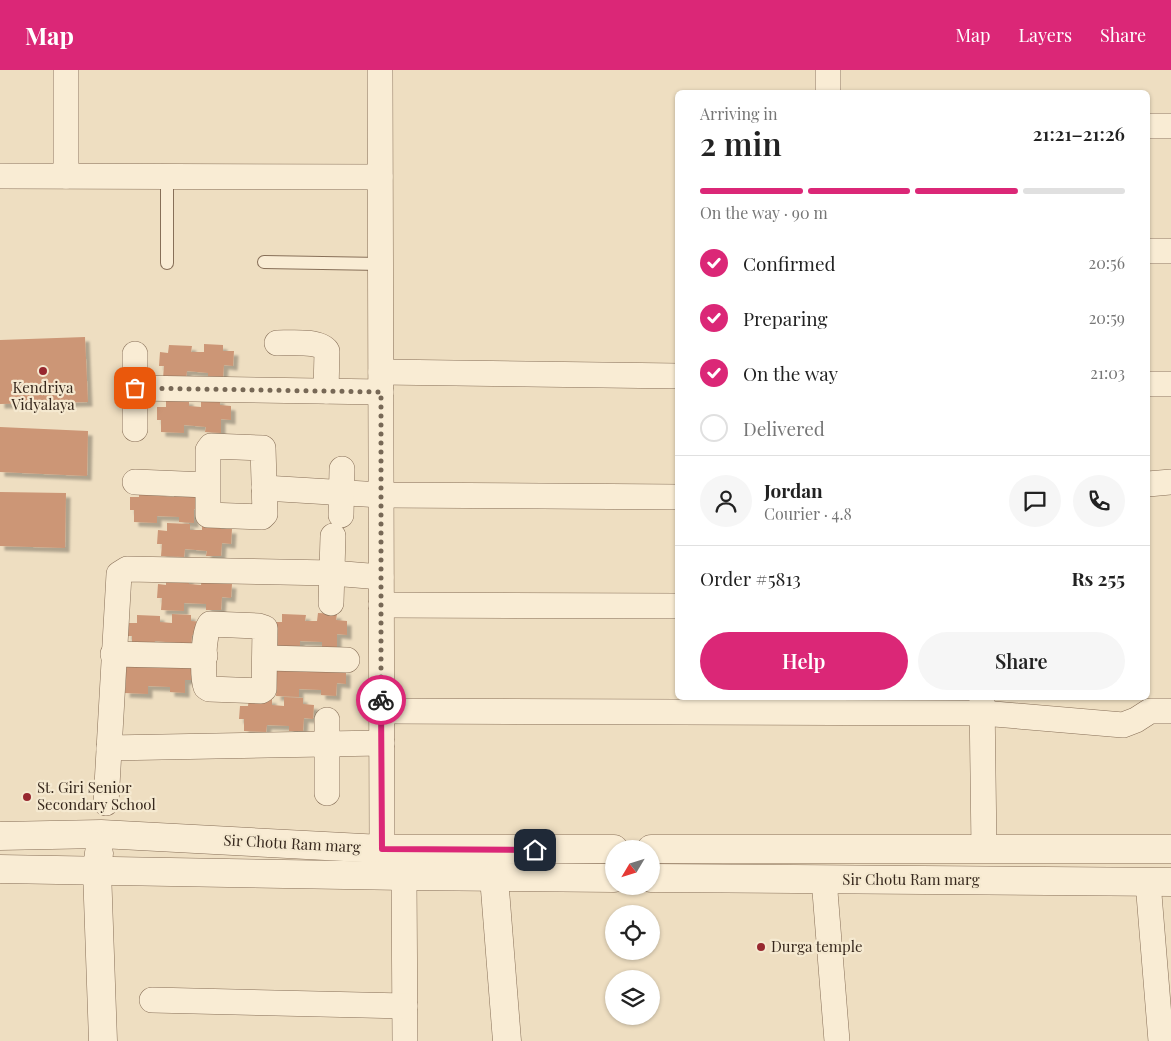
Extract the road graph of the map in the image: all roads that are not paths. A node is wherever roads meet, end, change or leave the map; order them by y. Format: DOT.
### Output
graph roads {
  1 [pos="66,70"];
  2 [pos="380,70"];
  3 [pos="828,70"];
  4 [pos="828,90"];
  5 [pos="1150,126"];
  6 [pos="1171,126"];
  7 [pos="0,176"];
  8 [pos="66,176"];
  9 [pos="167,176"];
  10 [pos="380,177"];
  11 [pos="1150,252"];
  12 [pos="1171,252"];
  13 [pos="264,262"];
  14 [pos="167,263"];
  15 [pos="381,264"];
  16 [pos="277,343"];
  17 [pos="135,354"];
  18 [pos="675,376"];
  19 [pos="381,382"];
  20 [pos="1150,384"];
  21 [pos="1171,384"];
  22 [pos="135,388"];
  23 [pos="326,391"];
  24 [pos="135,430"];
  25 [pos="135,482"];
  26 [pos="1171,482"];
  27 [pos="1150,484"];
  28 [pos="207,485"];
  29 [pos="264,488"];
  30 [pos="381,495"];
  31 [pos="675,497"];
  32 [pos="339,503"];
  33 [pos="332,573"];
  34 [pos="381,577"];
  35 [pos="331,603"];
  36 [pos="381,605"];
  37 [pos="675,606"];
  38 [pos="113,654"];
  39 [pos="204,656"];
  40 [pos="265,658"];
  41 [pos="347,660"];
  42 [pos="982,706"];
  43 [pos="382,711"];
  44 [pos="1171,711"];
  45 [pos="327,720"];
  46 [pos="382,743"];
  47 [pos="327,744"];
  48 [pos="109,748"];
  49 [pos="327,793"];
  50 [pos="106,803"];
  51 [pos="102,834"];
  52 [pos="0,836"];
  53 [pos="382,849"];
  54 [pos="605,849"];
  55 [pos="660,849"];
  56 [pos="984,849"];
  57 [pos="1171,849"];
  58 [pos="0,869"];
  59 [pos="97,870"];
  60 [pos="404,876"];
  61 [pos="494,876"];
  62 [pos="605,878"];
  63 [pos="660,878"];
  64 [pos="824,879"];
  65 [pos="1160,882"];
  66 [pos="152,1000"];
  67 [pos="404,1006"];
  68 [pos="103,1041"];
  69 [pos="405,1041"];
  70 [pos="508,1041"];
  71 [pos="837,1041"];
  72 [pos="1161,1041"];
  1 -- 8 [label="street"];
  2 -- 10 [label="street"];
  3 -- 4 [label="street"];
  5 -- 6 [label="street"];
  7 -- 8 [label="street"];
  8 -- 9 [label="street"];
  9 -- 10 [label="street"];
  9 -- 14 [label="lane"];
  10 -- 15 [label="street"];
  11 -- 12 [label="street"];
  13 -- 15 [label="lane"];
  15 -- 19 [label="street"];
  16 -- 23 [label="street"];
  17 -- 22 [label="street"];
  18 -- 19 [label="street"];
  19 -- 23 [label="street"];
  19 -- 30 [label="street"];
  20 -- 21 [label="street"];
  22 -- 23 [label="street"];
  22 -- 24 [label="street"];
  25 -- 28 [label="street"];
  26 -- 27 [label="street"];
  28 -- 29 [label="street"];
  28 -- 29 [label="street"];
  29 -- 32 [label="street"];
  30 -- 31 [label="street"];
  30 -- 32 [label="street"];
  30 -- 34 [label="street"];
  32 -- 33 [label="street"];
  33 -- 34 [label="street"];
  33 -- 35 [label="street"];
  33 -- 38 [label="street"];
  34 -- 36 [label="street"];
  36 -- 37 [label="street"];
  36 -- 43 [label="street"];
  38 -- 39 [label="street"];
  38 -- 48 [label="street"];
  39 -- 40 [label="street"];
  39 -- 40 [label="street"];
  40 -- 41 [label="street"];
  42 -- 43 [label="street"];
  42 -- 44 [label="street"];
  42 -- 56 [label="street"];
  43 -- 46 [label="street"];
  45 -- 47 [label="street"];
  46 -- 47 [label="street"];
  46 -- 53 [label="street"];
  47 -- 48 [label="street"];
  47 -- 49 [label="street"];
  48 -- 50 [label="street"];
  51 -- 52 [label="street, Sir Chotu Ram marg"];
  51 -- 53 [label="street, Sir Chotu Ram marg"];
  51 -- 59 [label="street"];
  53 -- 54 [label="street, Sir Chotu Ram marg"];
  55 -- 56 [label="street, Sir Chotu Ram marg"];
  56 -- 57 [label="street, Sir Chotu Ram marg"];
  58 -- 59 [label="street, Sir Chotu Ram marg"];
  59 -- 60 [label="street, Sir Chotu Ram marg"];
  59 -- 68 [label="street"];
  60 -- 61 [label="street, Sir Chotu Ram marg"];
  60 -- 67 [label="street"];
  61 -- 62 [label="street, Sir Chotu Ram marg"];
  61 -- 70 [label="street"];
  63 -- 64 [label="street, Sir Chotu Ram marg"];
  64 -- 65 [label="street, Sir Chotu Ram marg"];
  64 -- 71 [label="street"];
  65 -- 72 [label="street"];
  66 -- 67 [label="street"];
  67 -- 69 [label="street"];
}
